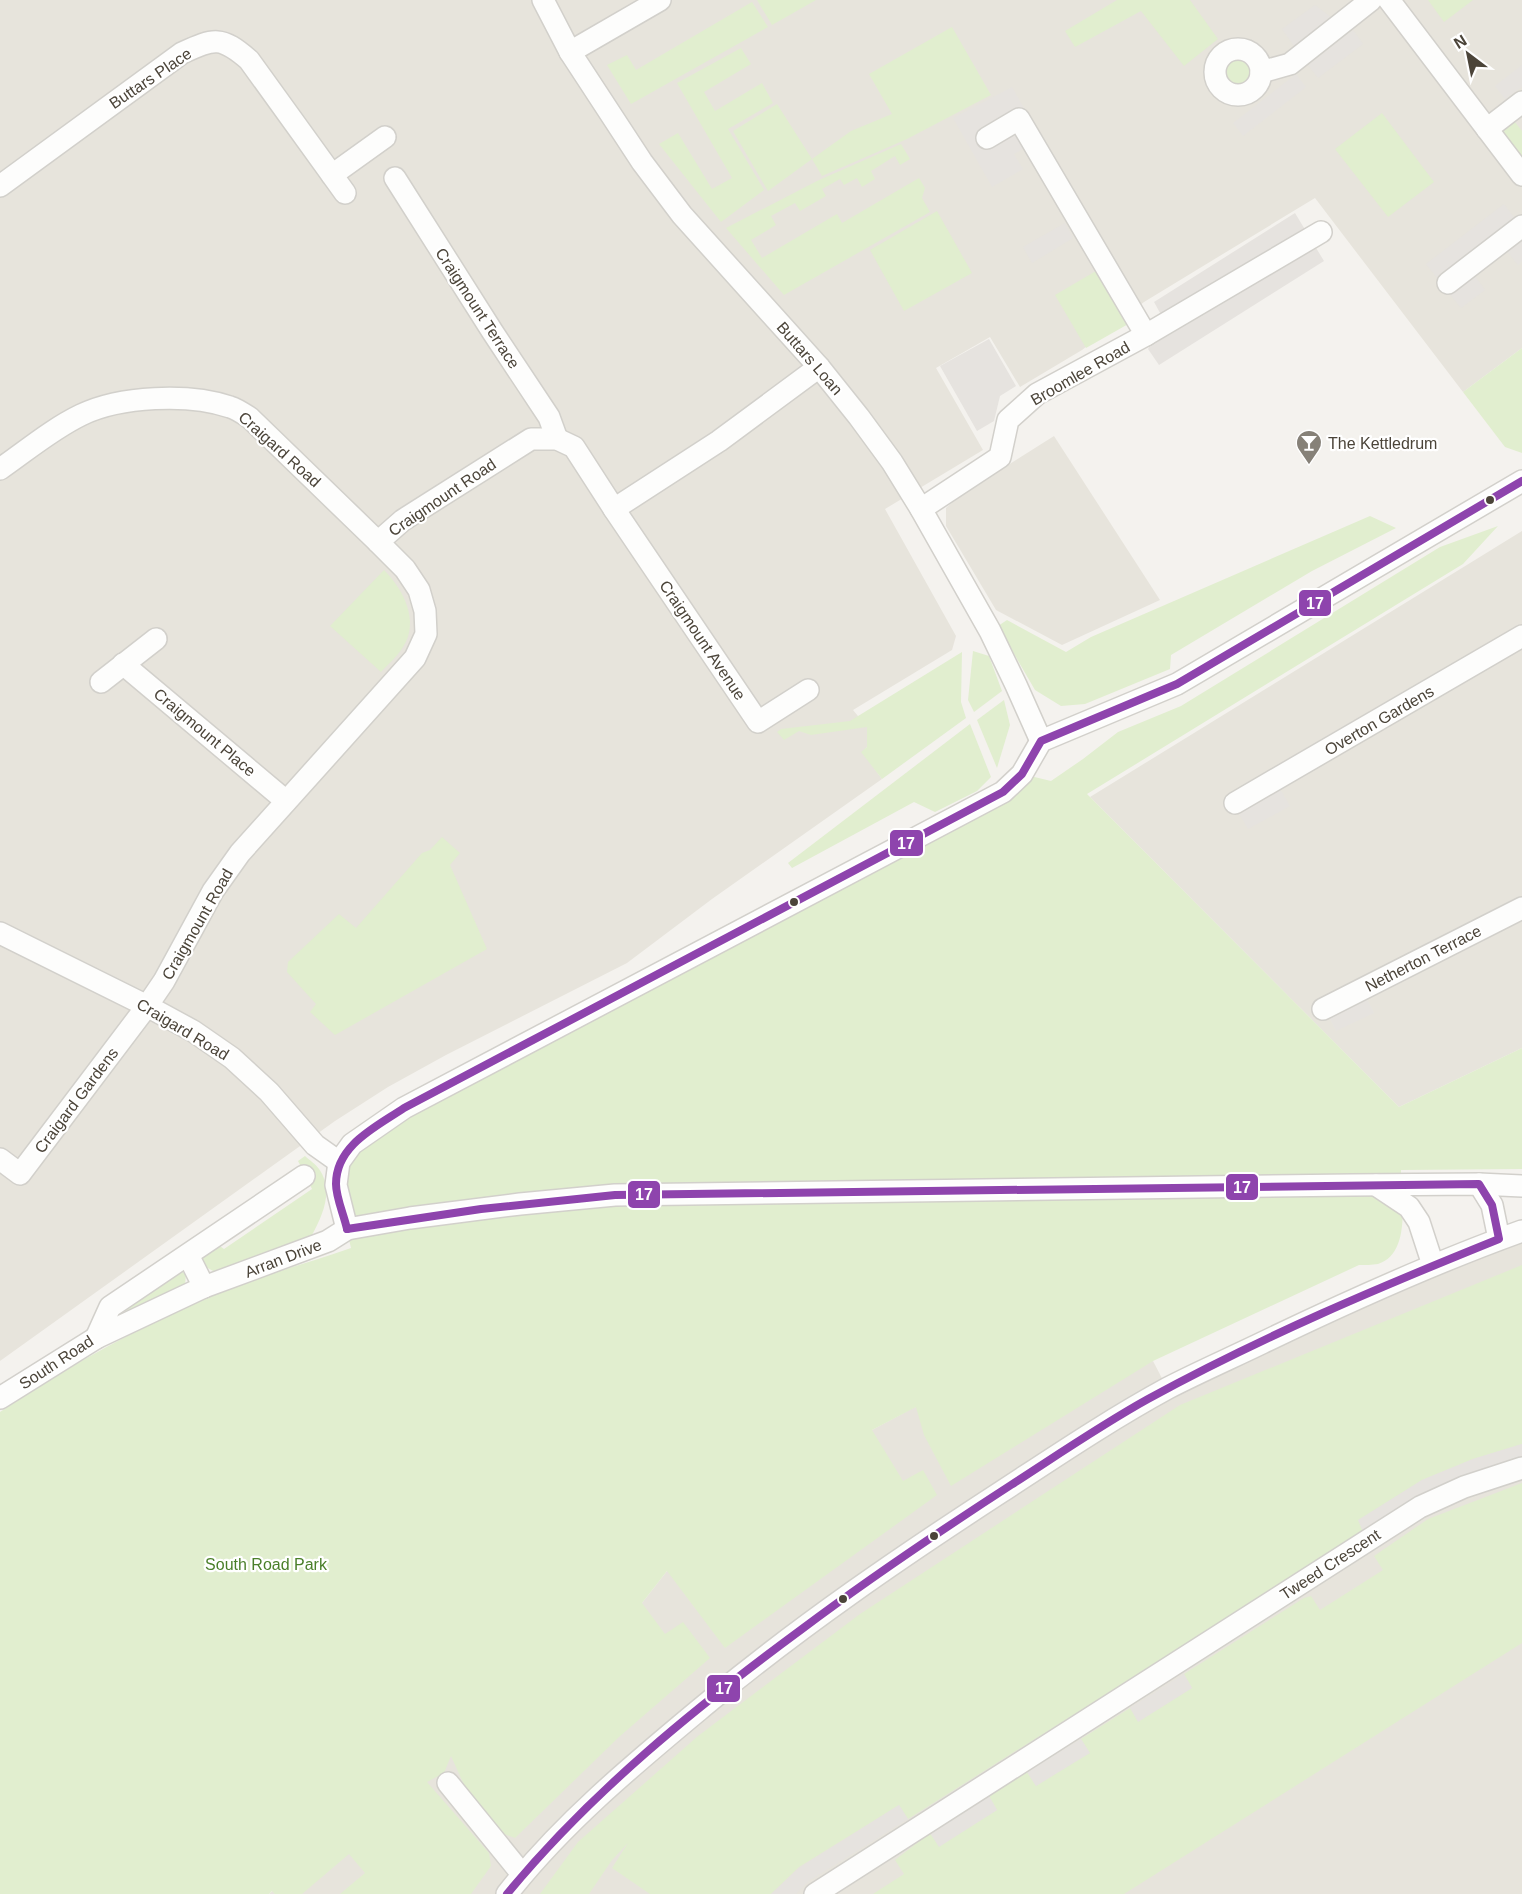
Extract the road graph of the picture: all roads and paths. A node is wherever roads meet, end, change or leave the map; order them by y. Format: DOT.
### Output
graph roads {
  1 [pos="543,0"];
  2 [pos="660,0"];
  3 [pos="1371,0"];
  4 [pos="1389,0"];
  5 [pos="570,52"];
  6 [pos="1261,72"];
  7 [pos="1522,102"];
  8 [pos="1487,129"];
  9 [pos="385,137"];
  10 [pos="987,138"];
  11 [pos="332,175"];
  12 [pos="1522,176"];
  13 [pos="395,178"];
  14 [pos="0,186"];
  15 [pos="345,193"];
  16 [pos="1522,226"];
  17 [pos="1321,232"];
  18 [pos="1448,283"];
  19 [pos="1146,335"];
  20 [pos="819,367"];
  21 [pos="557,439"];
  22 [pos="0,469"];
  23 [pos="1522,481"];
  24 [pos="921,508"];
  25 [pos="614,509"];
  26 [pos="378,542"];
  27 [pos="1522,636"];
  28 [pos="156,639"];
  29 [pos="123,664"];
  30 [pos="101,682"];
  31 [pos="808,690"];
  32 [pos="1041,741"];
  33 [pos="286,801"];
  34 [pos="1235,803"];
  35 [pos="1522,908"];
  36 [pos="0,933"];
  37 [pos="147,1006"];
  38 [pos="1323,1009"];
  39 [pos="0,1159"];
  40 [pos="339,1162"];
  41 [pos="304,1176"];
  42 [pos="1479,1184"];
  43 [pos="1376,1185"];
  44 [pos="1522,1186"];
  45 [pos="347,1229"];
  46 [pos="1522,1231"];
  47 [pos="1499,1239"];
  48 [pos="188,1255"];
  49 [pos="1433,1266"];
  50 [pos="204,1287"];
  51 [pos="96,1338"];
  52 [pos="0,1398"];
  53 [pos="1522,1468"];
  54 [pos="448,1783"];
  55 [pos="522,1874"];
  56 [pos="507,1894"];
  57 [pos="815,1894"];
  1 -- 5 [label="street, Buttars Loan"];
  2 -- 5 [label="street"];
  3 -- 6 [label="street"];
  4 -- 8 [label="street"];
  5 -- 20 [label="street, Buttars Loan"];
  7 -- 8 [label="street"];
  8 -- 12 [label="street"];
  9 -- 11 [label="street"];
  10 -- 19 [label="street, Broomlee Road"];
  11 -- 14 [label="street, Buttars Place"];
  11 -- 15 [label="street, Buttars Place"];
  13 -- 21 [label="street, Craigmount Terrace"];
  16 -- 18 [label="street"];
  17 -- 19 [label="street, Broomlee Road"];
  19 -- 24 [label="street, Broomlee Road"];
  20 -- 24 [label="street, Buttars Loan"];
  20 -- 25 [label="street"];
  21 -- 25 [label="street"];
  21 -- 26 [label="street, Craigmount Road"];
  22 -- 26 [label="street, Craigard Road"];
  23 -- 32 [label="street"];
  24 -- 32 [label="street, Buttars Loan"];
  25 -- 31 [label="street, Craigmount Avenue"];
  26 -- 33 [label="street, Craigmount Road"];
  27 -- 34 [label="street, Overton Gardens"];
  28 -- 29 [label="street"];
  29 -- 30 [label="street"];
  29 -- 33 [label="street, Craigmount Place"];
  32 -- 40 [label="street"];
  33 -- 37 [label="street, Craigmount Road"];
  35 -- 38 [label="street, Netherton Terrace"];
  36 -- 37 [label="street, Craigard Road"];
  37 -- 39 [label="street, Craigard Gardens"];
  37 -- 40 [label="street, Craigard Road"];
  40 -- 45 [label="street"];
  41 -- 48 [label="street, South Road"];
  42 -- 43 [label="street, Arran Drive"];
  42 -- 44 [label="street, Arran Drive"];
  42 -- 47 [label="street"];
  43 -- 45 [label="street, Arran Drive"];
  43 -- 49 [label="street"];
  45 -- 50 [label="street, Arran Drive"];
  46 -- 47 [label="street"];
  47 -- 49 [label="street"];
  48 -- 50 [label="street"];
  48 -- 51 [label="street, South Road"];
  49 -- 55 [label="street"];
  50 -- 51 [label="street, Arran Drive"];
  51 -- 52 [label="street, South Road"];
  53 -- 57 [label="street, Tweed Crescent"];
  54 -- 55 [label="street"];
  55 -- 56 [label="street"];
}
